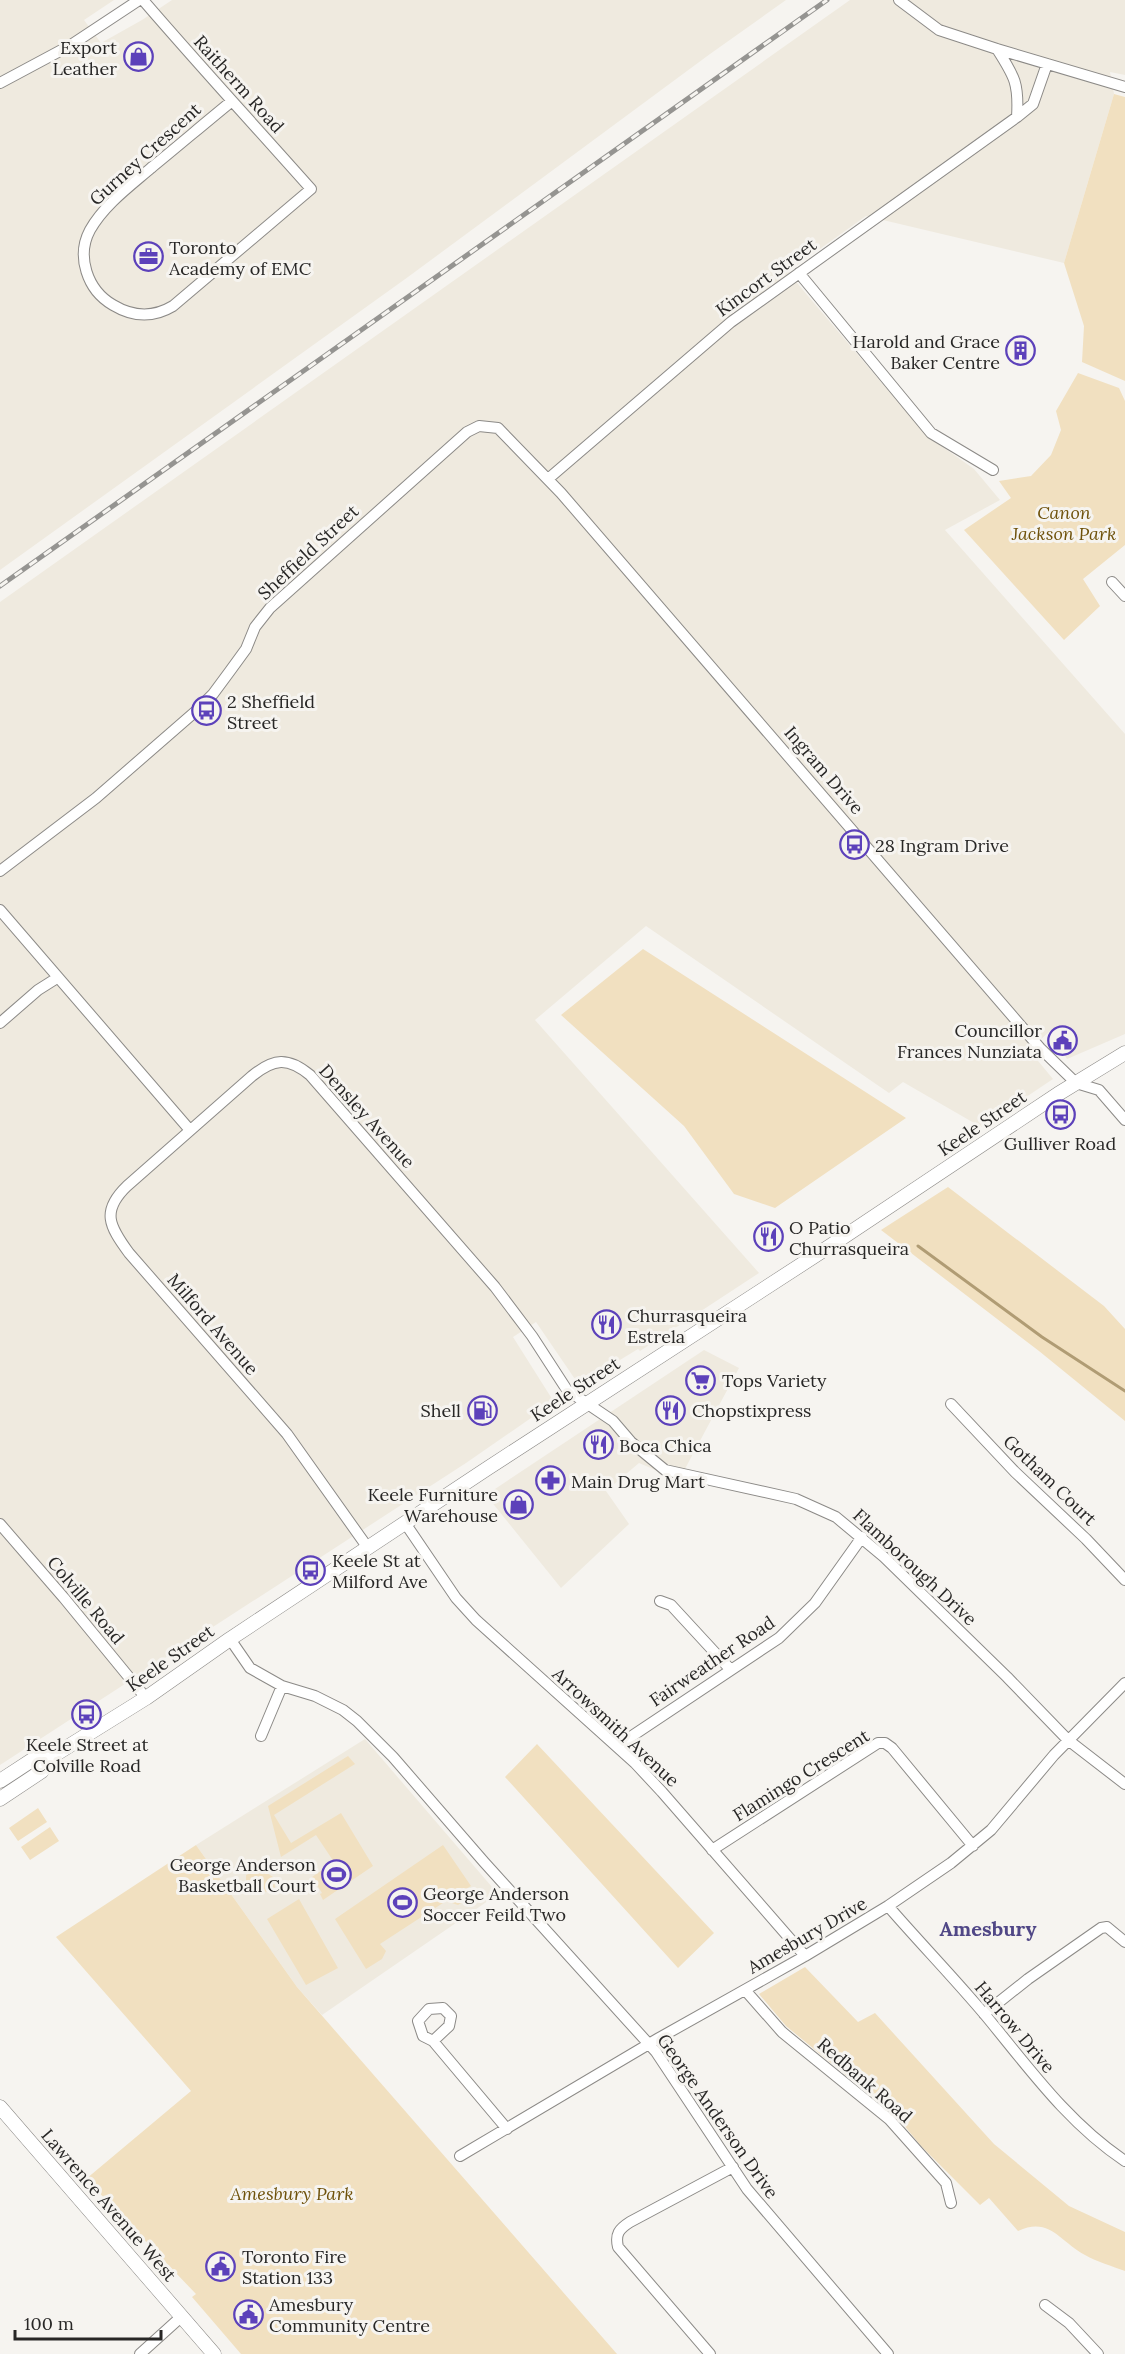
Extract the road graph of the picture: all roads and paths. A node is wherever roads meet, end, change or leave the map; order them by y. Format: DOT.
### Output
graph roads {
  1 [pos="141,0"];
  2 [pos="899,0"];
  3 [pos="997,50"];
  4 [pos="1047,64"];
  5 [pos="0,83"];
  6 [pos="1125,87"];
  7 [pos="232,100"];
  8 [pos="1017,117"];
  9 [pos="311,189"];
  10 [pos="799,273"];
  11 [pos="993,470"];
  12 [pos="548,479"];
  13 [pos="1112,582"];
  14 [pos="1125,596"];
  15 [pos="0,871"];
  16 [pos="0,910"];
  17 [pos="57,978"];
  18 [pos="0,1023"];
  19 [pos="1125,1053"];
  20 [pos="1076,1083"];
  21 [pos="1125,1120"];
  22 [pos="189,1129"];
  23 [pos="588,1402"];
  24 [pos="951,1404"];
  25 [pos="405,1523"];
  26 [pos="0,1524"];
  27 [pos="862,1538"];
  28 [pos="368,1548"];
  29 [pos="1125,1581"];
  30 [pos="660,1600"];
  31 [pos="230,1639"];
  32 [pos="730,1669"];
  33 [pos="1125,1683"];
  34 [pos="282,1686"];
  35 [pos="146,1698"];
  36 [pos="261,1736"];
  37 [pos="1068,1740"];
  38 [pos="617,1746"];
  39 [pos="48,1759"];
  40 [pos="0,1781"];
  41 [pos="1125,1784"];
  42 [pos="0,1800"];
  43 [pos="973,1846"];
  44 [pos="712,1850"];
  45 [pos="888,1906"];
  46 [pos="1125,1942"];
  47 [pos="805,1956"];
  48 [pos="745,1990"];
  49 [pos="984,2014"];
  50 [pos="433,2041"];
  51 [pos="649,2045"];
  52 [pos="0,2107"];
  53 [pos="507,2129"];
  54 [pos="460,2156"];
  55 [pos="1125,2161"];
  56 [pos="733,2168"];
  57 [pos="951,2204"];
  58 [pos="1045,2305"];
  59 [pos="181,2317"];
  60 [pos="140,2354"];
  61 [pos="214,2354"];
  62 [pos="710,2354"];
  63 [pos="888,2354"];
  64 [pos="1098,2354"];
  1 -- 5 [label="street"];
  1 -- 7 [label="street, Raitherm Road"];
  2 -- 3 [label="street"];
  3 -- 4 [label="street"];
  3 -- 8 [label="street"];
  4 -- 6 [label="street"];
  4 -- 8 [label="street, Kincort Street"];
  7 -- 9 [label="street, Raitherm Road"];
  7 -- 9 [label="street, Gurney Crescent"];
  8 -- 10 [label="street, Kincort Street"];
  10 -- 11 [label="street"];
  10 -- 12 [label="street, Kincort Street"];
  12 -- 15 [label="street, Sheffield Street"];
  12 -- 20 [label="street, Ingram Drive"];
  13 -- 14 [label="street"];
  16 -- 17 [label="street"];
  17 -- 18 [label="street"];
  17 -- 22 [label="street"];
  19 -- 20 [label="main road, Keele Street"];
  20 -- 21 [label="street"];
  20 -- 23 [label="main road, Keele Street"];
  22 -- 23 [label="street, Densley Avenue"];
  22 -- 28 [label="street, Milford Avenue"];
  23 -- 25 [label="main road, Keele Street"];
  23 -- 27 [label="street, Flamborough Drive"];
  24 -- 29 [label="street, Gotham Court"];
  25 -- 28 [label="main road, Keele Street"];
  25 -- 38 [label="street, Arrowsmith Avenue"];
  26 -- 35 [label="street, Colville Road"];
  27 -- 32 [label="street, Fairweather Road"];
  27 -- 37 [label="street, Flamborough Drive"];
  28 -- 31 [label="main road, Keele Street"];
  30 -- 32 [label="street"];
  31 -- 34 [label="street, George Anderson Drive"];
  31 -- 35 [label="main road, Keele Street"];
  32 -- 38 [label="street, Fairweather Road"];
  33 -- 37 [label="street, Amesbury Drive"];
  34 -- 36 [label="street"];
  34 -- 51 [label="street, George Anderson Drive"];
  35 -- 39 [label="main road, Keele Street"];
  37 -- 41 [label="street, Flamborough Drive"];
  37 -- 43 [label="street, Amesbury Drive"];
  38 -- 44 [label="street, Arrowsmith Avenue"];
  39 -- 40 [label="main road, Keele Street"];
  39 -- 42 [label="main road, Keele Street"];
  43 -- 44 [label="street, Flamingo Crescent"];
  43 -- 45 [label="street, Amesbury Drive"];
  44 -- 47 [label="street, Arrowsmith Avenue"];
  45 -- 47 [label="street, Amesbury Drive"];
  45 -- 49 [label="street, Harrow Drive"];
  46 -- 49 [label="street"];
  47 -- 48 [label="street, Amesbury Drive"];
  48 -- 51 [label="street, Amesbury Drive"];
  48 -- 57 [label="street, Redbank Road"];
  49 -- 55 [label="street, Harrow Drive"];
  50 -- 53 [label="street"];
  51 -- 53 [label="street, Amesbury Drive"];
  51 -- 56 [label="street, George Anderson Drive"];
  52 -- 59 [label="main road, Lawrence Avenue West"];
  53 -- 54 [label="street, Amesbury Drive"];
  56 -- 62 [label="street"];
  56 -- 63 [label="street, George Anderson Drive"];
  58 -- 64 [label="street"];
  59 -- 60 [label="street"];
  59 -- 61 [label="main road, Lawrence Avenue West"];
}
